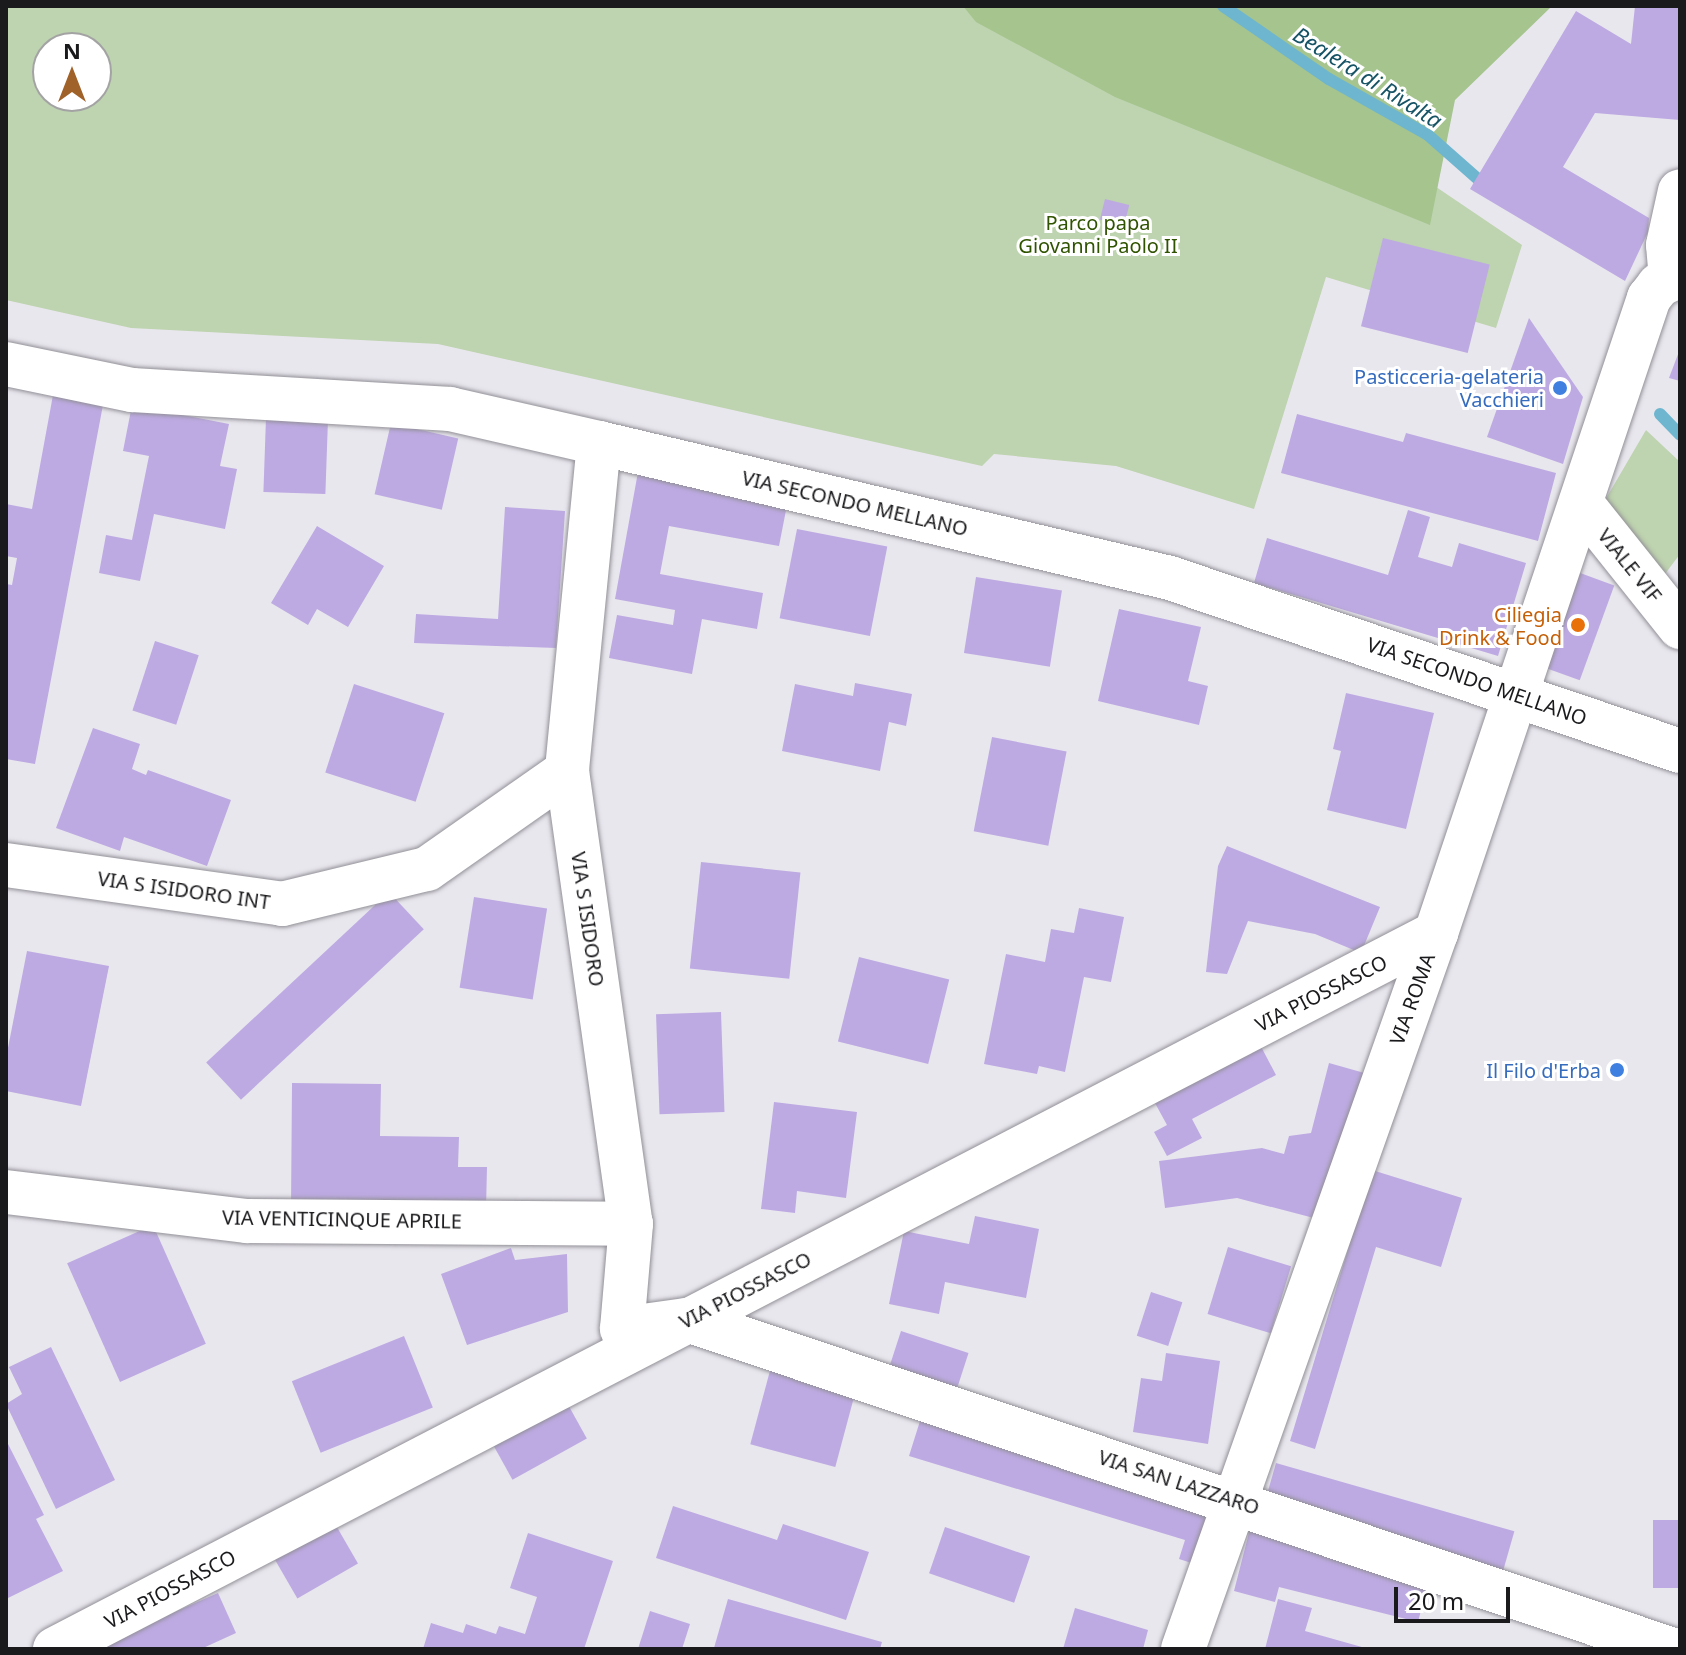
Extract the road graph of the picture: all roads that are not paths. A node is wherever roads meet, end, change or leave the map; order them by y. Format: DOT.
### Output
graph roads {
  1 [pos="1680,191"];
  2 [pos="1675,277"];
  3 [pos="6,364"];
  4 [pos="599,443"];
  5 [pos="1581,503"];
  6 [pos="1680,627"];
  7 [pos="1514,692"];
  8 [pos="1680,751"];
  9 [pos="567,771"];
  10 [pos="6,865"];
  11 [pos="1436,933"];
  12 [pos="6,1192"];
  13 [pos="631,1224"];
  14 [pos="687,1320"];
  15 [pos="1232,1499"];
  16 [pos="55,1649"];
  17 [pos="1183,1649"];
  18 [pos="1670,1649"];
  1 -- 2 [label="street"];
  2 -- 5 [label="street, VIA ROMA"];
  3 -- 4 [label="street, VIA SECONDO MELLANO"];
  4 -- 7 [label="street, VIA SECONDO MELLANO"];
  4 -- 9 [label="street, VIA S ISIDORO"];
  5 -- 6 [label="street, VIALE VIF"];
  5 -- 7 [label="street, VIA ROMA"];
  7 -- 8 [label="street, VIA SECONDO MELLANO"];
  7 -- 11 [label="street, VIA ROMA"];
  9 -- 10 [label="street, VIA S ISIDORO INT"];
  9 -- 13 [label="street, VIA S ISIDORO"];
  11 -- 14 [label="street, VIA PIOSSASCO"];
  11 -- 15 [label="street, VIA ROMA"];
  12 -- 13 [label="street, VIA VENTICINQUE APRILE"];
  13 -- 14 [label="street, VIA S ISIDORO"];
  14 -- 15 [label="street, VIA SAN LAZZARO"];
  14 -- 16 [label="street, VIA PIOSSASCO"];
  15 -- 17 [label="street, VIA ROMA"];
  15 -- 18 [label="street, VIA SAN LAZZARO"];
}
